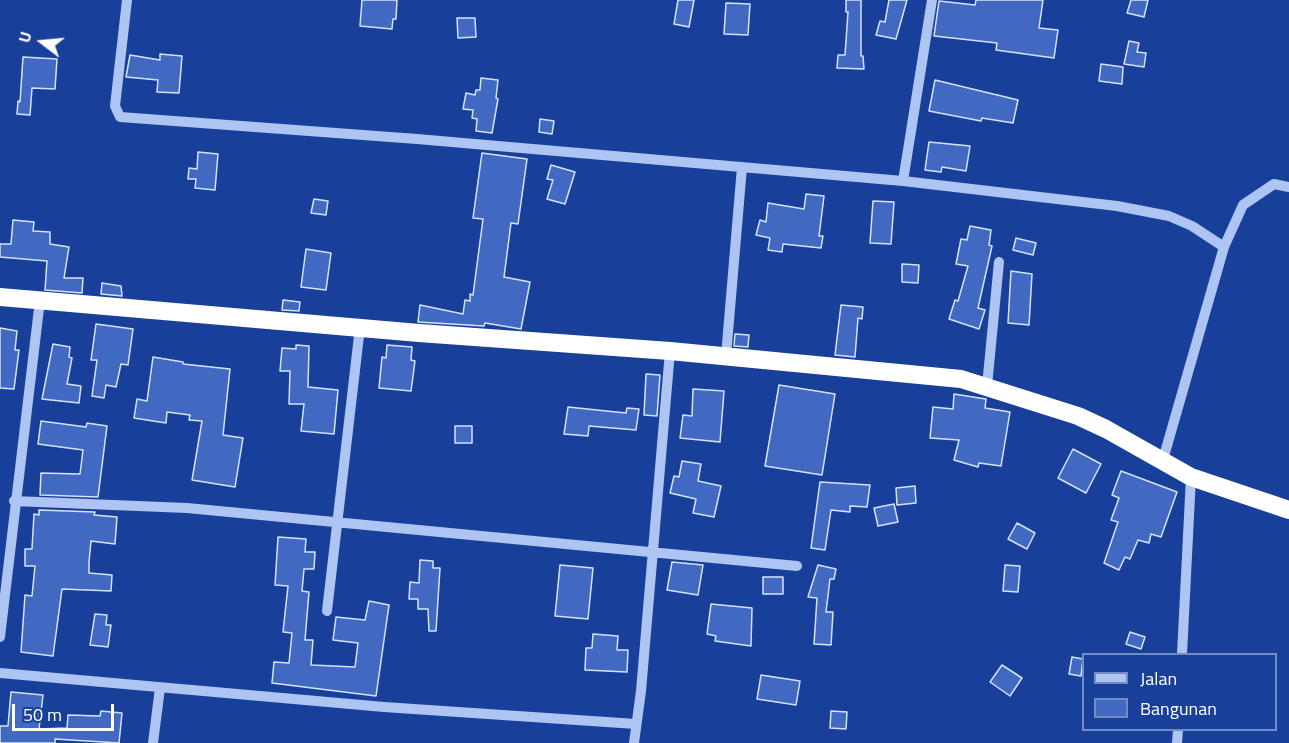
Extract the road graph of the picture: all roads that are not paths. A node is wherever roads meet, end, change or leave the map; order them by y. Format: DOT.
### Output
graph roads {
  1 [pos="127,0"];
  2 [pos="932,0"];
  3 [pos="742,167"];
  4 [pos="903,181"];
  5 [pos="1289,187"];
  6 [pos="1224,246"];
  7 [pos="999,262"];
  8 [pos="0,297"];
  9 [pos="40,300"];
  10 [pos="360,327"];
  11 [pos="670,351"];
  12 [pos="726,356"];
  13 [pos="987,386"];
  14 [pos="1162,463"];
  15 [pos="1191,477"];
  16 [pos="14,501"];
  17 [pos="1289,510"];
  18 [pos="337,524"];
  19 [pos="653,552"];
  20 [pos="797,566"];
  21 [pos="327,611"];
  22 [pos="0,637"];
  23 [pos="1182,653"];
  24 [pos="0,673"];
  25 [pos="160,688"];
  26 [pos="636,724"];
  27 [pos="153,743"];
  28 [pos="634,743"];
  1 -- 3 [label="street"];
  2 -- 4 [label="street"];
  3 -- 4 [label="street"];
  3 -- 12 [label="street"];
  4 -- 6 [label="street"];
  5 -- 6 [label="street"];
  6 -- 14 [label="street"];
  7 -- 13 [label="street"];
  8 -- 9 [label="highway"];
  9 -- 10 [label="highway"];
  9 -- 16 [label="street"];
  10 -- 11 [label="highway"];
  10 -- 18 [label="street"];
  11 -- 12 [label="highway"];
  11 -- 19 [label="street"];
  12 -- 13 [label="highway"];
  13 -- 14 [label="highway"];
  14 -- 15 [label="highway"];
  15 -- 17 [label="highway"];
  15 -- 23 [label="street"];
  16 -- 18 [label="street"];
  16 -- 22 [label="street"];
  18 -- 19 [label="street"];
  18 -- 21 [label="street"];
  19 -- 20 [label="street"];
  19 -- 26 [label="street"];
  24 -- 25 [label="street"];
  25 -- 26 [label="street"];
  25 -- 27 [label="street"];
  26 -- 28 [label="street"];
}
